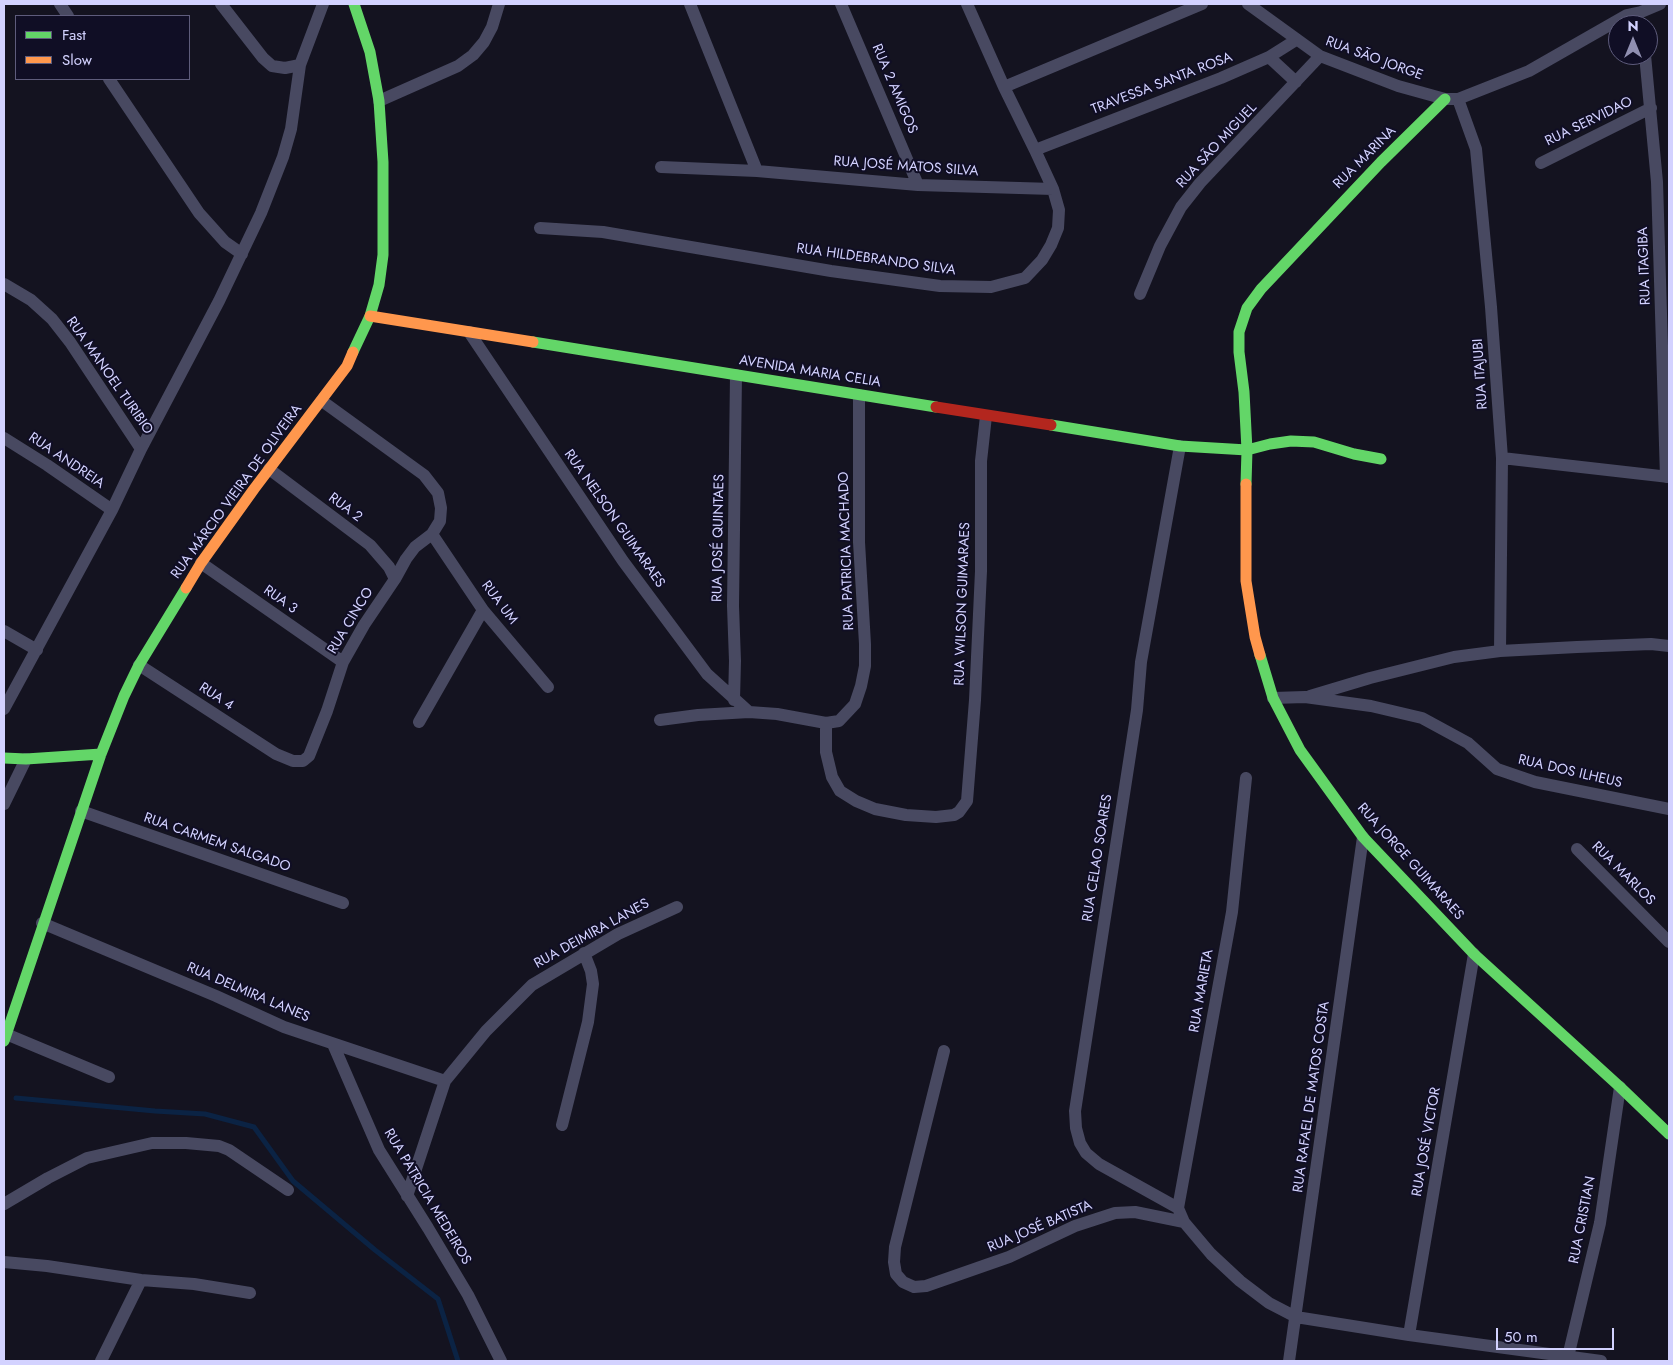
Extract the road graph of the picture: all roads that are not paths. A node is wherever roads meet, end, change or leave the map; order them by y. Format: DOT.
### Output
graph roads {
  1 [pos="60,4"];
  2 [pos="221,4"];
  3 [pos="323,4"];
  4 [pos="354,4"];
  5 [pos="499,4"];
  6 [pos="690,4"];
  7 [pos="841,4"];
  8 [pos="967,4"];
  9 [pos="1202,4"];
  10 [pos="1248,4"];
  11 [pos="1660,4"];
  12 [pos="1626,9"];
  13 [pos="1641,12"];
  14 [pos="67,15"];
  15 [pos="1641,15"];
  16 [pos="1296,40"];
  17 [pos="1320,56"];
  18 [pos="1269,57"];
  19 [pos="300,65"];
  20 [pos="1646,65"];
  21 [pos="110,80"];
  22 [pos="1296,82"];
  23 [pos="1004,87"];
  24 [pos="1445,99"];
  25 [pos="1458,99"];
  26 [pos="379,101"];
  27 [pos="1651,108"];
  28 [pos="1035,150"];
  29 [pos="1541,163"];
  30 [pos="661,167"];
  31 [pos="757,171"];
  32 [pos="918,185"];
  33 [pos="1053,190"];
  34 [pos="540,228"];
  35 [pos="242,254"];
  36 [pos="4,284"];
  37 [pos="1140,294"];
  38 [pos="370,316"];
  39 [pos="469,332"];
  40 [pos="736,375"];
  41 [pos="859,395"];
  42 [pos="322,401"];
  43 [pos="986,416"];
  44 [pos="4,438"];
  45 [pos="1180,446"];
  46 [pos="141,449"];
  47 [pos="1247,450"];
  48 [pos="1502,458"];
  49 [pos="1381,459"];
  50 [pos="269,469"];
  51 [pos="1668,477"];
  52 [pos="112,510"];
  53 [pos="432,534"];
  54 [pos="201,563"];
  55 [pos="395,579"];
  56 [pos="483,610"];
  57 [pos="4,631"];
  58 [pos="1669,646"];
  59 [pos="37,650"];
  60 [pos="1500,651"];
  61 [pos="343,662"];
  62 [pos="139,665"];
  63 [pos="548,687"];
  64 [pos="1305,697"];
  65 [pos="1273,698"];
  66 [pos="734,700"];
  67 [pos="4,710"];
  68 [pos="749,712"];
  69 [pos="660,720"];
  70 [pos="419,722"];
  71 [pos="826,723"];
  72 [pos="101,754"];
  73 [pos="276,754"];
  74 [pos="4,758"];
  75 [pos="26,759"];
  76 [pos="1246,778"];
  77 [pos="4,804"];
  78 [pos="1669,809"];
  79 [pos="82,811"];
  80 [pos="1363,837"];
  81 [pos="1577,849"];
  82 [pos="343,903"];
  83 [pos="677,907"];
  84 [pos="42,923"];
  85 [pos="1669,942"];
  86 [pos="584,953"];
  87 [pos="1474,954"];
  88 [pos="5,1038"];
  89 [pos="333,1044"];
  90 [pos="944,1051"];
  91 [pos="109,1077"];
  92 [pos="445,1081"];
  93 [pos="1620,1087"];
  94 [pos="562,1126"];
  95 [pos="1669,1134"];
  96 [pos="288,1190"];
  97 [pos="407,1196"];
  98 [pos="4,1204"];
  99 [pos="1178,1208"];
  100 [pos="1184,1222"];
  101 [pos="4,1262"];
  102 [pos="141,1280"];
  103 [pos="250,1293"];
  104 [pos="1296,1317"];
  105 [pos="1408,1335"];
  106 [pos="1568,1359"];
  107 [pos="101,1361"];
  108 [pos="501,1361"];
  109 [pos="1289,1361"];
  110 [pos="1601,1361"];
  1 -- 14 [label="street"];
  2 -- 19 [label="street"];
  3 -- 19 [label="street"];
  4 -- 26 [label="street, RUA MÁRCIO VIEIRA DE OLIVEIRA"];
  5 -- 26 [label="street"];
  6 -- 31 [label="street"];
  7 -- 32 [label="street, RUA 2 AMIGOS"];
  8 -- 23 [label="street, RUA HILDEBRANDO SILVA"];
  9 -- 23 [label="street"];
  10 -- 16 [label="street, RUA SÃO JORGE"];
  11 -- 13 [label="street"];
  12 -- 13 [label="street"];
  12 -- 25 [label="street"];
  13 -- 15 [label="street"];
  16 -- 17 [label="street, RUA SÃO JORGE"];
  16 -- 18 [label="street, TRAVESSA SANTA ROSA"];
  17 -- 22 [label="street, RUA SÃO MIGUEL"];
  17 -- 24 [label="street, RUA SÃO JORGE"];
  18 -- 22 [label="street"];
  18 -- 28 [label="street, TRAVESSA SANTA ROSA"];
  19 -- 35 [label="street"];
  20 -- 27 [label="street, RUA ITAGIBA"];
  21 -- 35 [label="street"];
  22 -- 37 [label="street, RUA SÃO MIGUEL"];
  23 -- 28 [label="street, RUA HILDEBRANDO SILVA"];
  24 -- 25 [label="street"];
  24 -- 47 [label="street, RUA MARINA"];
  25 -- 48 [label="street, RUA ITAJUBI"];
  26 -- 38 [label="street, RUA MÁRCIO VIEIRA DE OLIVEIRA"];
  27 -- 29 [label="street, RUA SERVIDAO"];
  27 -- 51 [label="street, RUA ITAGIBA"];
  28 -- 33 [label="street, RUA HILDEBRANDO SILVA"];
  30 -- 31 [label="street, RUA JOSÉ MATOS SILVA"];
  31 -- 32 [label="street, RUA JOSÉ MATOS SILVA"];
  32 -- 33 [label="street, RUA JOSÉ MATOS SILVA"];
  33 -- 34 [label="street, RUA HILDEBRANDO SILVA"];
  35 -- 46 [label="street"];
  36 -- 46 [label="street, RUA MANOEL TURIBIO"];
  38 -- 39 [label="street, AVENIDA MARIA CELIA"];
  38 -- 42 [label="street, RUA MÁRCIO VIEIRA DE OLIVEIRA"];
  39 -- 40 [label="street, AVENIDA MARIA CELIA"];
  39 -- 66 [label="street, RUA NELSON GUIMARAES"];
  40 -- 41 [label="street, AVENIDA MARIA CELIA"];
  40 -- 66 [label="street, RUA JOSÉ QUINTAES"];
  41 -- 43 [label="street, AVENIDA MARIA CELIA"];
  41 -- 71 [label="street, RUA PATRICIA MACHADO"];
  42 -- 50 [label="street, RUA MÁRCIO VIEIRA DE OLIVEIRA"];
  42 -- 53 [label="street, RUA CINCO"];
  43 -- 45 [label="street, AVENIDA MARIA CELIA"];
  43 -- 71 [label="street, RUA WILSON GUIMARAES"];
  44 -- 52 [label="street, RUA ANDREIA"];
  45 -- 47 [label="street, AVENIDA MARIA CELIA"];
  45 -- 99 [label="street, RUA CELAO SOARES"];
  46 -- 52 [label="street"];
  47 -- 49 [label="street, AVENIDA MARIA CELIA"];
  47 -- 65 [label="street, RUA JORGE GUIMARAES"];
  48 -- 51 [label="street"];
  48 -- 60 [label="street, RUA ITAJUBI"];
  50 -- 54 [label="street, RUA MÁRCIO VIEIRA DE OLIVEIRA"];
  50 -- 55 [label="street, RUA 2"];
  52 -- 59 [label="street"];
  53 -- 55 [label="street, RUA CINCO"];
  53 -- 56 [label="street, RUA UM"];
  54 -- 61 [label="street, RUA 3"];
  54 -- 62 [label="street, RUA MÁRCIO VIEIRA DE OLIVEIRA"];
  55 -- 61 [label="street, RUA CINCO"];
  56 -- 63 [label="street, RUA UM"];
  56 -- 70 [label="street"];
  57 -- 59 [label="street"];
  58 -- 60 [label="street"];
  59 -- 67 [label="street"];
  60 -- 64 [label="street"];
  61 -- 73 [label="street, RUA CINCO"];
  62 -- 72 [label="street, RUA MÁRCIO VIEIRA DE OLIVEIRA"];
  62 -- 73 [label="street, RUA 4"];
  64 -- 65 [label="street, RUA DOS ILHEUS"];
  64 -- 78 [label="street, RUA DOS ILHEUS"];
  65 -- 80 [label="street, RUA JORGE GUIMARAES"];
  66 -- 68 [label="street, RUA NELSON GUIMARAES"];
  68 -- 69 [label="street"];
  68 -- 71 [label="street"];
  72 -- 75 [label="street"];
  72 -- 79 [label="street, RUA MÁRCIO VIEIRA DE OLIVEIRA"];
  74 -- 75 [label="street"];
  75 -- 77 [label="street"];
  76 -- 99 [label="street, RUA MARIETA"];
  79 -- 82 [label="street, RUA CARMEM SALGADO"];
  79 -- 84 [label="street, RUA MÁRCIO VIEIRA DE OLIVEIRA"];
  80 -- 87 [label="street, RUA JORGE GUIMARAES"];
  80 -- 104 [label="street, RUA RAFAEL DE MATOS COSTA"];
  81 -- 85 [label="street, RUA MARLOS"];
  83 -- 86 [label="street, RUA DEIMIRA LANES"];
  84 -- 88 [label="street, RUA MÁRCIO VIEIRA DE OLIVEIRA"];
  84 -- 89 [label="street, RUA DELMIRA LANES"];
  86 -- 92 [label="street, RUA DEIMIRA LANES"];
  86 -- 94 [label="street"];
  87 -- 93 [label="street, RUA JORGE GUIMARAES"];
  87 -- 105 [label="street, RUA JOSÉ VICTOR"];
  88 -- 91 [label="street"];
  89 -- 92 [label="street, RUA DELMIRA LANES"];
  89 -- 97 [label="street, RUA PATRICIA MEDEIROS"];
  90 -- 100 [label="street, RUA JOSÉ BATISTA"];
  92 -- 97 [label="street, RUA DEIMIRA LANES"];
  93 -- 95 [label="street, RUA JORGE GUIMARAES"];
  93 -- 106 [label="street, RUA CRISTIAN"];
  96 -- 98 [label="street"];
  97 -- 108 [label="street, RUA PATRICIA MEDEIROS"];
  99 -- 100 [label="street"];
  100 -- 104 [label="street"];
  101 -- 102 [label="street"];
  102 -- 103 [label="street"];
  102 -- 107 [label="street"];
  104 -- 105 [label="street"];
  104 -- 109 [label="street, RUA RAFAEL DE MATOS COSTA"];
  105 -- 106 [label="street"];
  106 -- 110 [label="street"];
}
